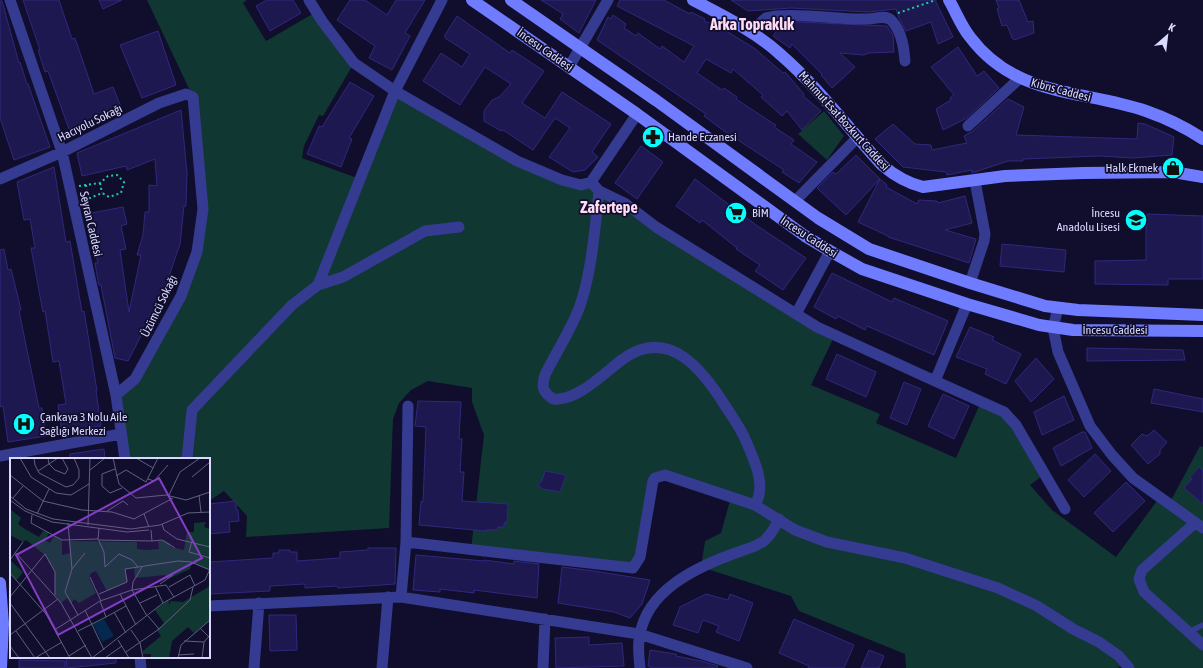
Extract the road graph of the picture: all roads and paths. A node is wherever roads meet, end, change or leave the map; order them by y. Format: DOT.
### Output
graph roads {
  1 [pos="10,0"];
  2 [pos="309,0"];
  3 [pos="442,0"];
  4 [pos="472,0"];
  5 [pos="511,0"];
  6 [pos="608,0"];
  7 [pos="693,0"];
  8 [pos="936,0"];
  9 [pos="949,0"];
  10 [pos="886,17"];
  11 [pos="750,32"];
  12 [pos="581,47"];
  13 [pos="905,61"];
  14 [pos="568,66"];
  15 [pos="1020,78"];
  16 [pos="395,91"];
  17 [pos="193,97"];
  18 [pos="637,114"];
  19 [pos="968,126"];
  20 [pos="857,138"];
  21 [pos="1203,139"];
  22 [pos="62,152"];
  23 [pos="1203,177"];
  24 [pos="0,179"];
  25 [pos="975,181"];
  26 [pos="591,182"];
  27 [pos="100,183"];
  28 [pos="86,185"];
  29 [pos="70,187"];
  30 [pos="599,191"];
  31 [pos="102,193"];
  32 [pos="88,199"];
  33 [pos="795,201"];
  34 [pos="74,204"];
  35 [pos="459,227"];
  36 [pos="830,251"];
  37 [pos="970,283"];
  38 [pos="318,285"];
  39 [pos="967,304"];
  40 [pos="1058,308"];
  41 [pos="796,314"];
  42 [pos="1203,314"];
  43 [pos="1053,328"];
  44 [pos="1203,331"];
  45 [pos="934,381"];
  46 [pos="116,394"];
  47 [pos="408,406"];
  48 [pos="122,434"];
  49 [pos="0,456"];
  50 [pos="125,458"];
  51 [pos="187,458"];
  52 [pos="755,505"];
  53 [pos="1065,509"];
  54 [pos="779,519"];
  55 [pos="1199,526"];
  56 [pos="406,542"];
  57 [pos="0,583"];
  58 [pos="388,596"];
  59 [pos="401,597"];
  60 [pos="259,603"];
  61 [pos="210,606"];
  62 [pos="545,619"];
  63 [pos="7,623"];
  64 [pos="1203,625"];
  65 [pos="1189,632"];
  66 [pos="640,634"];
  67 [pos="1203,645"];
  68 [pos="140,658"];
  69 [pos="1,668"];
  70 [pos="141,668"];
  71 [pos="254,668"];
  72 [pos="382,668"];
  73 [pos="543,668"];
  74 [pos="640,668"];
  75 [pos="747,668"];
  76 [pos="1129,668"];
  1 -- 22 [label="street, Seyran Caddesi"];
  2 -- 16 [label="street"];
  3 -- 16 [label="street"];
  4 -- 14 [label="main road, İncesu Caddesi"];
  5 -- 12 [label="main road, İncesu Caddesi"];
  6 -- 12 [label="street"];
  7 -- 11 [label="main road, Mahmut Esat Bozkurt Caddesi"];
  8 -- 10 [label="path"];
  9 -- 15 [label="main road, Kıbrıs Caddesi"];
  10 -- 11 [label="street"];
  10 -- 13 [label="street"];
  11 -- 20 [label="main road, Mahmut Esat Bozkurt Caddesi"];
  12 -- 14 [label="street"];
  12 -- 33 [label="main road, İncesu Caddesi"];
  14 -- 18 [label="main road, İncesu Caddesi"];
  15 -- 19 [label="street"];
  15 -- 21 [label="main road, Kıbrıs Caddesi"];
  16 -- 26 [label="street"];
  16 -- 38 [label="street"];
  17 -- 22 [label="street, Hacıyolu Sokağı"];
  17 -- 46 [label="street, Üzümcü Sokağı"];
  18 -- 26 [label="street"];
  18 -- 36 [label="main road, İncesu Caddesi"];
  20 -- 25 [label="main road, Mahmut Esat Bozkurt Caddesi"];
  20 -- 33 [label="street"];
  22 -- 24 [label="street, Hacıyolu Sokağı"];
  22 -- 29 [label="street, Seyran Caddesi"];
  23 -- 25 [label="main road, Mahmut Esat Bozkurt Caddesi"];
  25 -- 37 [label="street"];
  26 -- 30 [label="street"];
  27 -- 28 [label="path"];
  27 -- 31 [label="path"];
  27 -- 31 [label="path"];
  28 -- 29 [label="path"];
  28 -- 32 [label="path"];
  29 -- 34 [label="street, Seyran Caddesi"];
  30 -- 41 [label="street"];
  30 -- 52 [label="street"];
  31 -- 32 [label="path"];
  32 -- 34 [label="path"];
  33 -- 37 [label="main road, İncesu Caddesi"];
  34 -- 46 [label="street, Seyran Caddesi"];
  35 -- 38 [label="street"];
  36 -- 39 [label="main road, İncesu Caddesi"];
  36 -- 41 [label="street"];
  37 -- 40 [label="main road, İncesu Caddesi"];
  38 -- 51 [label="street"];
  39 -- 43 [label="main road, İncesu Caddesi"];
  39 -- 45 [label="street"];
  40 -- 42 [label="main road, İncesu Caddesi"];
  40 -- 43 [label="street"];
  41 -- 45 [label="street"];
  43 -- 44 [label="main road, İncesu Caddesi"];
  43 -- 55 [label="street"];
  45 -- 53 [label="street"];
  46 -- 48 [label="street, Seyran Caddesi"];
  47 -- 56 [label="street"];
  48 -- 49 [label="street"];
  48 -- 50 [label="street, Seyran Caddesi"];
  52 -- 54 [label="street"];
  52 -- 56 [label="street"];
  54 -- 66 [label="street"];
  54 -- 76 [label="street"];
  55 -- 65 [label="street"];
  56 -- 59 [label="street"];
  57 -- 63 [label="main road"];
  58 -- 59 [label="street"];
  58 -- 60 [label="street"];
  58 -- 72 [label="street"];
  59 -- 62 [label="street"];
  60 -- 61 [label="street"];
  60 -- 71 [label="street"];
  62 -- 66 [label="street"];
  62 -- 73 [label="street"];
  63 -- 69 [label="main road"];
  64 -- 65 [label="lane"];
  65 -- 67 [label="street"];
  66 -- 74 [label="street"];
  66 -- 75 [label="street"];
  68 -- 70 [label="street"];
}
